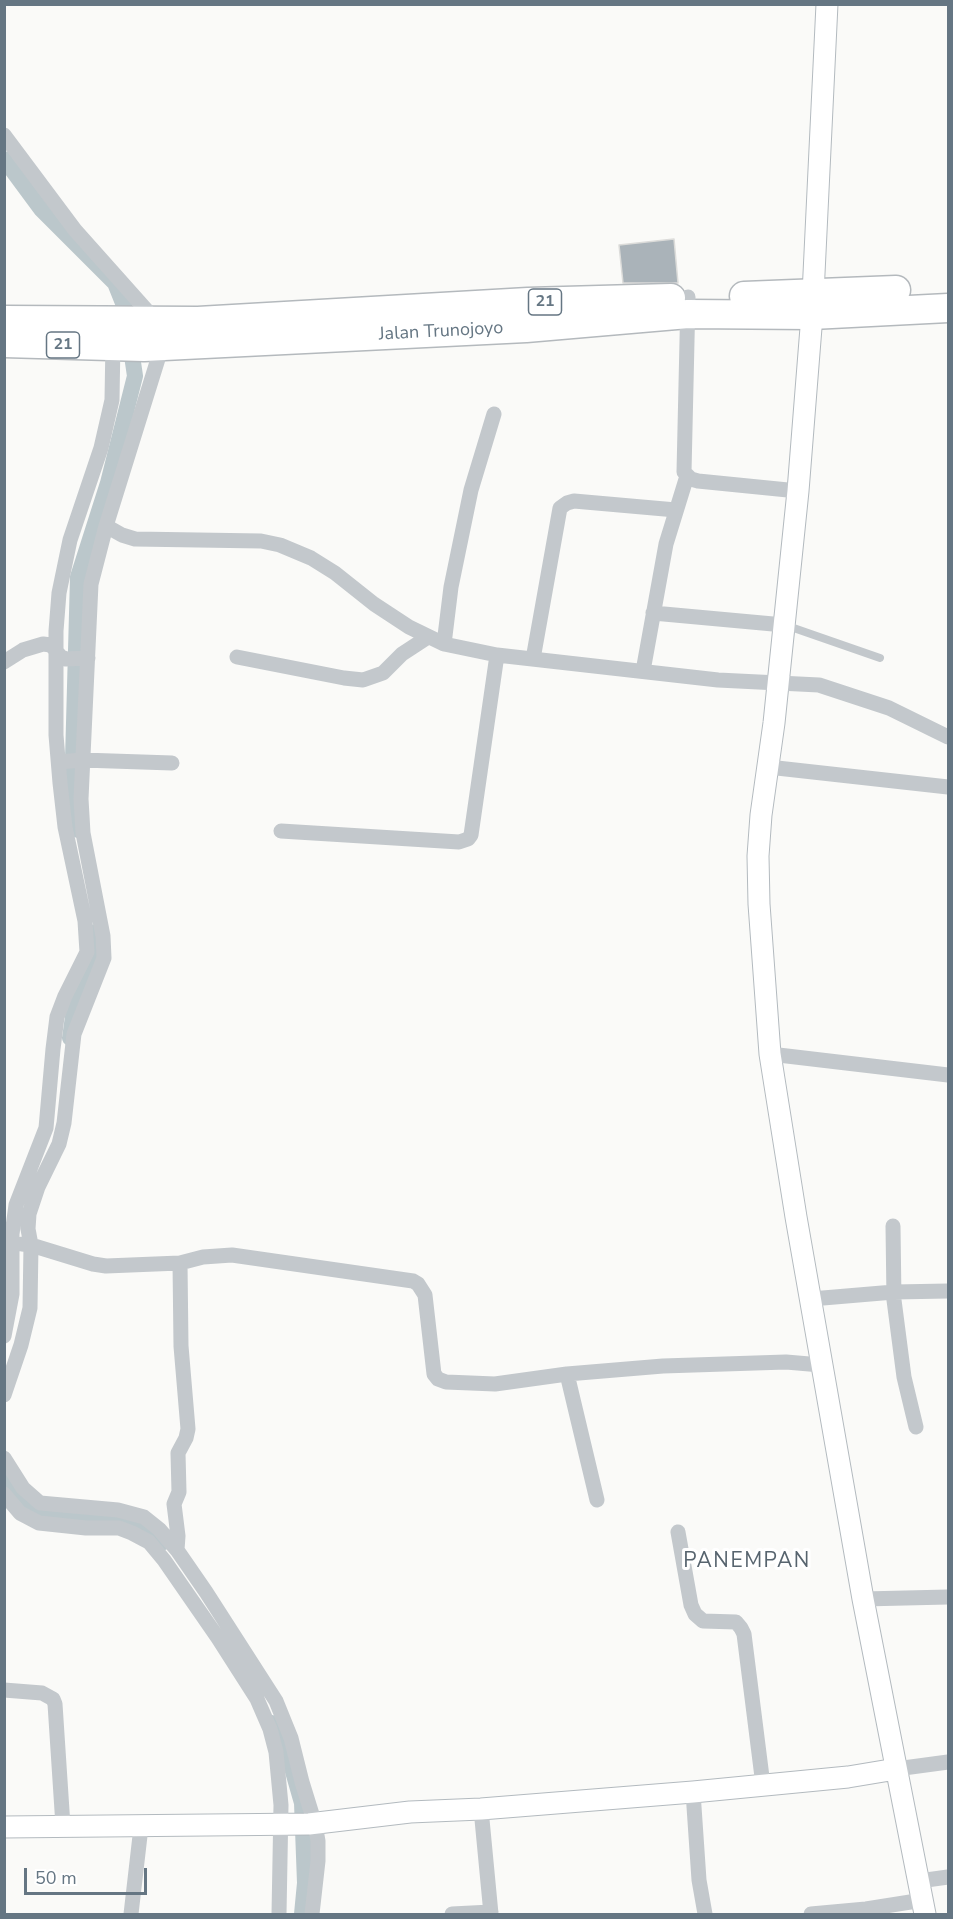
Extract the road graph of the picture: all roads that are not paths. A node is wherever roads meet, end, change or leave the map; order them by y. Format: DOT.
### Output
graph roads {
  1 [pos="827,4"];
  2 [pos="4,135"];
  3 [pos="948,288"];
  4 [pos="812,304"];
  5 [pos="688,306"];
  6 [pos="948,308"];
  7 [pos="4,320"];
  8 [pos="133,334"];
  9 [pos="4,343"];
  10 [pos="494,414"];
  11 [pos="687,476"];
  12 [pos="798,491"];
  13 [pos="676,510"];
  14 [pos="106,526"];
  15 [pos="653,613"];
  16 [pos="784,625"];
  17 [pos="428,637"];
  18 [pos="444,644"];
  19 [pos="497,655"];
  20 [pos="72,656"];
  21 [pos="237,657"];
  22 [pos="880,658"];
  23 [pos="533,659"];
  24 [pos="4,662"];
  25 [pos="643,671"];
  26 [pos="778,683"];
  27 [pos="948,737"];
  28 [pos="71,761"];
  29 [pos="172,763"];
  30 [pos="768,766"];
  31 [pos="948,787"];
  32 [pos="281,831"];
  33 [pos="96,955"];
  34 [pos="75,1001"];
  35 [pos="770,1054"];
  36 [pos="948,1075"];
  37 [pos="893,1226"];
  38 [pos="22,1244"];
  39 [pos="180,1263"];
  40 [pos="948,1291"];
  41 [pos="894,1292"];
  42 [pos="811,1299"];
  43 [pos="4,1336"];
  44 [pos="821,1365"];
  45 [pos="567,1374"];
  46 [pos="4,1395"];
  47 [pos="916,1427"];
  48 [pos="4,1458"];
  49 [pos="9,1492"];
  50 [pos="597,1500"];
  51 [pos="678,1532"];
  52 [pos="177,1550"];
  53 [pos="948,1598"];
  54 [pos="863,1599"];
  55 [pos="225,1634"];
  56 [pos="4,1690"];
  57 [pos="948,1762"];
  58 [pos="896,1770"];
  59 [pos="763,1785"];
  60 [pos="693,1792"];
  61 [pos="481,1809"];
  62 [pos="299,1824"];
  63 [pos="63,1826"];
  64 [pos="4,1827"];
  65 [pos="141,1827"];
  66 [pos="948,1877"];
  67 [pos="922,1899"];
  68 [pos="491,1913"];
  69 [pos="131,1914"];
  70 [pos="279,1914"];
  71 [pos="312,1914"];
  72 [pos="452,1914"];
  73 [pos="705,1914"];
  74 [pos="811,1914"];
  1 -- 4 [label="main road"];
  2 -- 8 [label="street"];
  3 -- 4 [label="highway, Jalan Trunojoyo / 21"];
  4 -- 5 [label="highway, Jalan Trunojoyo / 21"];
  4 -- 6 [label="highway, Jalan Trunojoyo / 21"];
  4 -- 12 [label="main road"];
  5 -- 8 [label="highway, Jalan Trunojoyo / 21"];
  5 -- 11 [label="street"];
  7 -- 8 [label="highway, Jalan Trunojoyo / 21"];
  8 -- 9 [label="highway, Jalan Trunojoyo / 21"];
  8 -- 14 [label="street"];
  8 -- 20 [label="street"];
  10 -- 18 [label="street"];
  11 -- 12 [label="street"];
  11 -- 13 [label="street"];
  12 -- 16 [label="main road"];
  13 -- 15 [label="street"];
  13 -- 23 [label="street"];
  14 -- 17 [label="street"];
  14 -- 20 [label="street"];
  15 -- 16 [label="street"];
  15 -- 25 [label="street"];
  16 -- 22 [label="lane"];
  16 -- 26 [label="main road"];
  17 -- 18 [label="street"];
  17 -- 21 [label="street"];
  18 -- 19 [label="street"];
  19 -- 23 [label="street"];
  19 -- 32 [label="street"];
  20 -- 24 [label="street"];
  20 -- 28 [label="street"];
  20 -- 28 [label="street"];
  23 -- 25 [label="street"];
  25 -- 26 [label="street"];
  26 -- 27 [label="street"];
  26 -- 30 [label="main road"];
  28 -- 29 [label="street"];
  28 -- 33 [label="street"];
  28 -- 33 [label="street"];
  30 -- 31 [label="street"];
  30 -- 35 [label="main road"];
  33 -- 34 [label="street"];
  33 -- 34 [label="street"];
  34 -- 38 [label="street"];
  34 -- 38 [label="street"];
  35 -- 36 [label="street"];
  35 -- 42 [label="main road"];
  37 -- 41 [label="street"];
  38 -- 39 [label="street"];
  38 -- 43 [label="street"];
  38 -- 46 [label="street"];
  39 -- 45 [label="street"];
  39 -- 52 [label="street"];
  40 -- 41 [label="street"];
  41 -- 42 [label="street"];
  41 -- 47 [label="street"];
  42 -- 44 [label="main road"];
  44 -- 45 [label="street"];
  44 -- 54 [label="main road"];
  45 -- 50 [label="street"];
  48 -- 49 [label="street"];
  49 -- 52 [label="street"];
  49 -- 55 [label="street"];
  51 -- 59 [label="street"];
  52 -- 55 [label="street"];
  53 -- 54 [label="street"];
  54 -- 58 [label="main road"];
  55 -- 62 [label="street"];
  55 -- 62 [label="street"];
  56 -- 63 [label="street"];
  57 -- 58 [label="street"];
  58 -- 59 [label="main road"];
  58 -- 67 [label="main road"];
  59 -- 60 [label="main road"];
  60 -- 61 [label="main road"];
  60 -- 73 [label="street"];
  61 -- 62 [label="main road"];
  61 -- 68 [label="street"];
  62 -- 65 [label="main road"];
  62 -- 70 [label="street"];
  62 -- 71 [label="street"];
  63 -- 64 [label="main road"];
  63 -- 65 [label="main road"];
  65 -- 69 [label="street"];
  66 -- 67 [label="street"];
  67 -- 74 [label="street"];
  68 -- 72 [label="street"];
}
